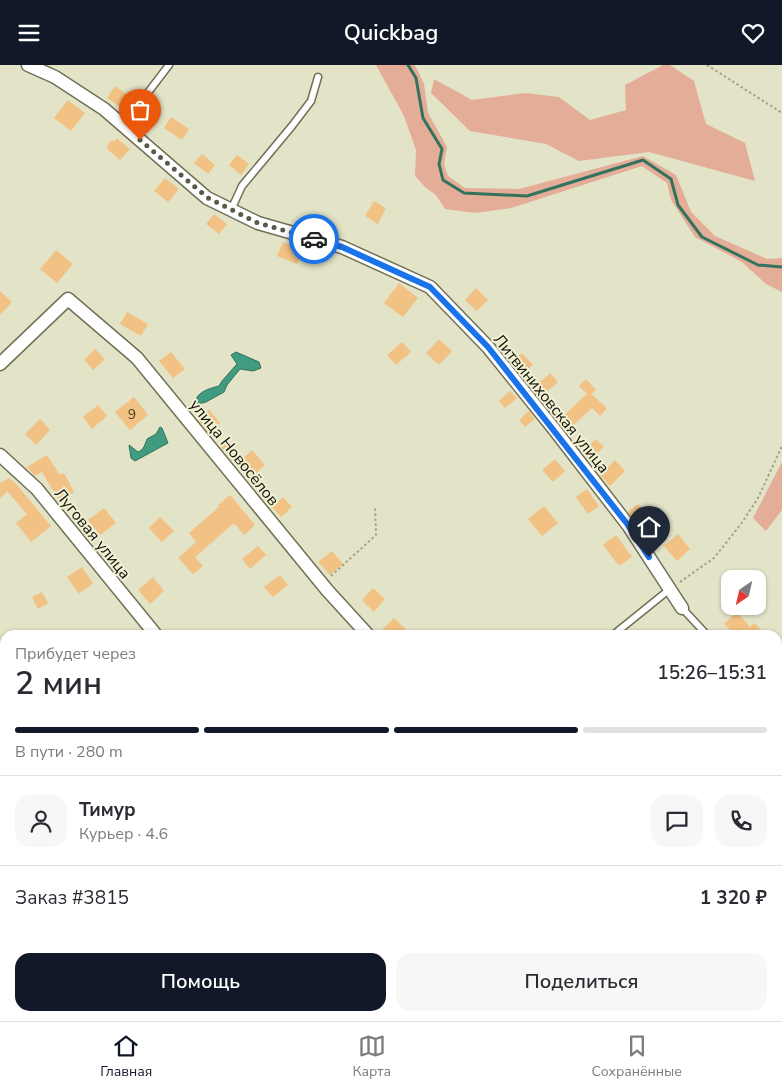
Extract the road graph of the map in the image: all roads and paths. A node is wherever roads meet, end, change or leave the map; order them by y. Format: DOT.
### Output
graph roads {
  1 [pos="28,65"];
  2 [pos="169,65"];
  3 [pos="707,65"];
  4 [pos="318,77"];
  5 [pos="782,113"];
  6 [pos="126,128"];
  7 [pos="231,210"];
  8 [pos="0,364"];
  9 [pos="782,446"];
  10 [pos="0,455"];
  11 [pos="375,506"];
  12 [pos="322,584"];
  13 [pos="670,589"];
  14 [pos="682,608"];
  15 [pos="152,630"];
  16 [pos="363,630"];
  17 [pos="619,630"];
  18 [pos="702,630"];
  1 -- 6 [label="street, Литвиниховская улица"];
  2 -- 6 [label="lane"];
  3 -- 5 [label="path"];
  4 -- 7 [label="lane"];
  6 -- 7 [label="street, Литвиниховская улица"];
  7 -- 13 [label="street, Литвиниховская улица"];
  8 -- 12 [label="street, улица Новосёлов"];
  9 -- 13 [label="path"];
  10 -- 15 [label="street, Луговая улица"];
  11 -- 12 [label="path"];
  12 -- 16 [label="street, улица Новосёлов"];
  13 -- 14 [label="street, Литвиниховская улица"];
  13 -- 17 [label="lane"];
  14 -- 18 [label="lane"];
}
